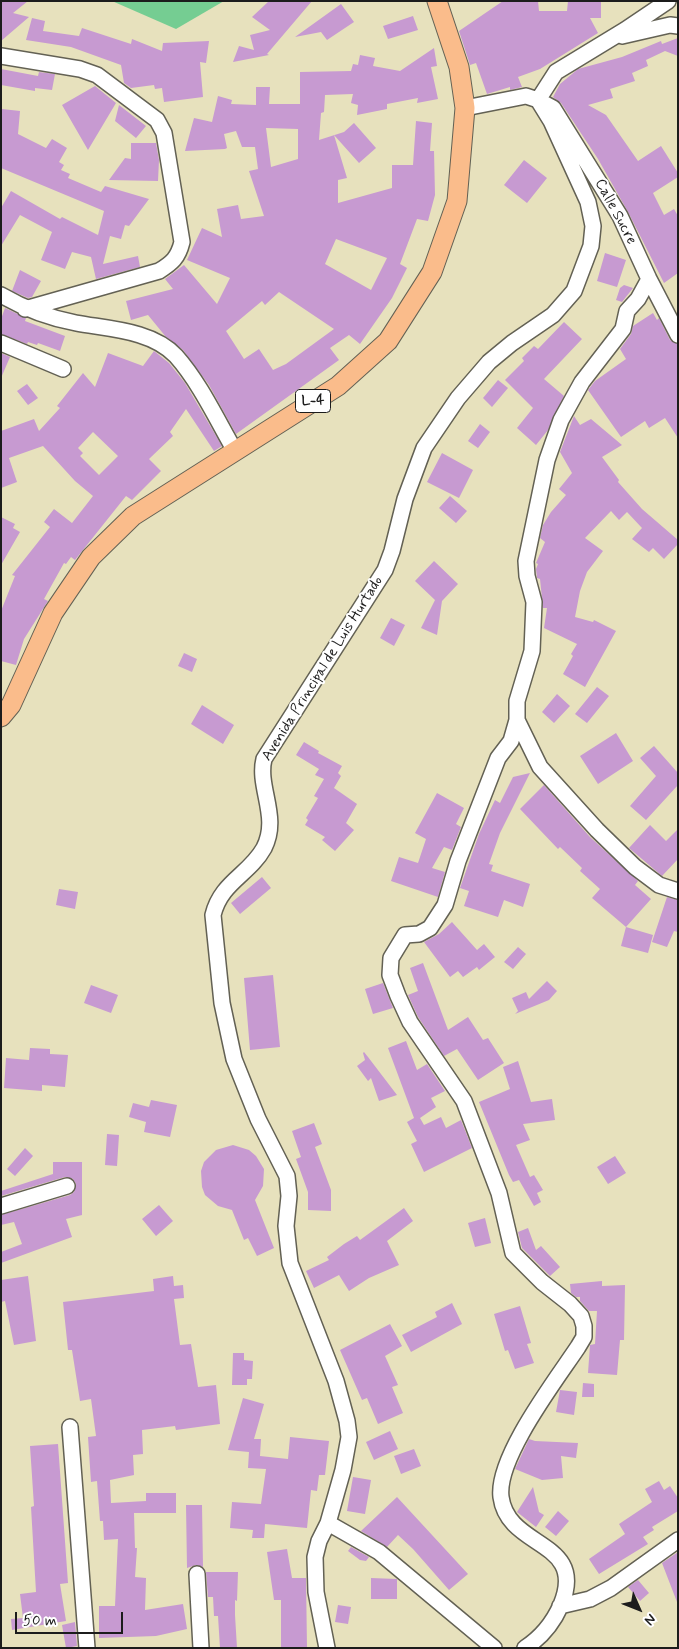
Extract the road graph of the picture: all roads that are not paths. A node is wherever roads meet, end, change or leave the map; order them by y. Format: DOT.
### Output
graph roads {
  1 [pos="437,1"];
  2 [pos="668,1"];
  3 [pos="678,26"];
  4 [pos="609,40"];
  5 [pos="1,56"];
  6 [pos="538,100"];
  7 [pos="465,108"];
  8 [pos="649,279"];
  9 [pos="1,295"];
  10 [pos="26,309"];
  11 [pos="678,335"];
  12 [pos="1,343"];
  13 [pos="63,370"];
  14 [pos="235,451"];
  15 [pos="1,717"];
  16 [pos="517,720"];
  17 [pos="678,891"];
  18 [pos="67,1186"];
  19 [pos="1,1206"];
  20 [pos="70,1427"];
  21 [pos="328,1524"];
  22 [pos="678,1540"];
  23 [pos="197,1574"];
  24 [pos="560,1606"];
  25 [pos="88,1648"];
  26 [pos="201,1648"];
  27 [pos="327,1648"];
  28 [pos="494,1648"];
  29 [pos="525,1648"];
  1 -- 7 [label="main road, L-4"];
  2 -- 4 [label="street"];
  3 -- 4 [label="street"];
  4 -- 6 [label="street"];
  5 -- 10 [label="street"];
  6 -- 7 [label="street"];
  6 -- 8 [label="street, Calle Sucre"];
  6 -- 21 [label="street, Avenida Principal de Luis Hurtado"];
  7 -- 14 [label="main road, L-4"];
  8 -- 11 [label="street, Calle Sucre"];
  8 -- 16 [label="street"];
  9 -- 10 [label="street"];
  10 -- 14 [label="street"];
  12 -- 13 [label="street"];
  14 -- 15 [label="main road, L-4"];
  16 -- 17 [label="street"];
  16 -- 24 [label="street"];
  18 -- 19 [label="street"];
  20 -- 25 [label="street"];
  21 -- 27 [label="street, Avenida Principal de Luis Hurtado"];
  21 -- 28 [label="street"];
  22 -- 24 [label="street"];
  23 -- 26 [label="street"];
  24 -- 29 [label="street"];
}
